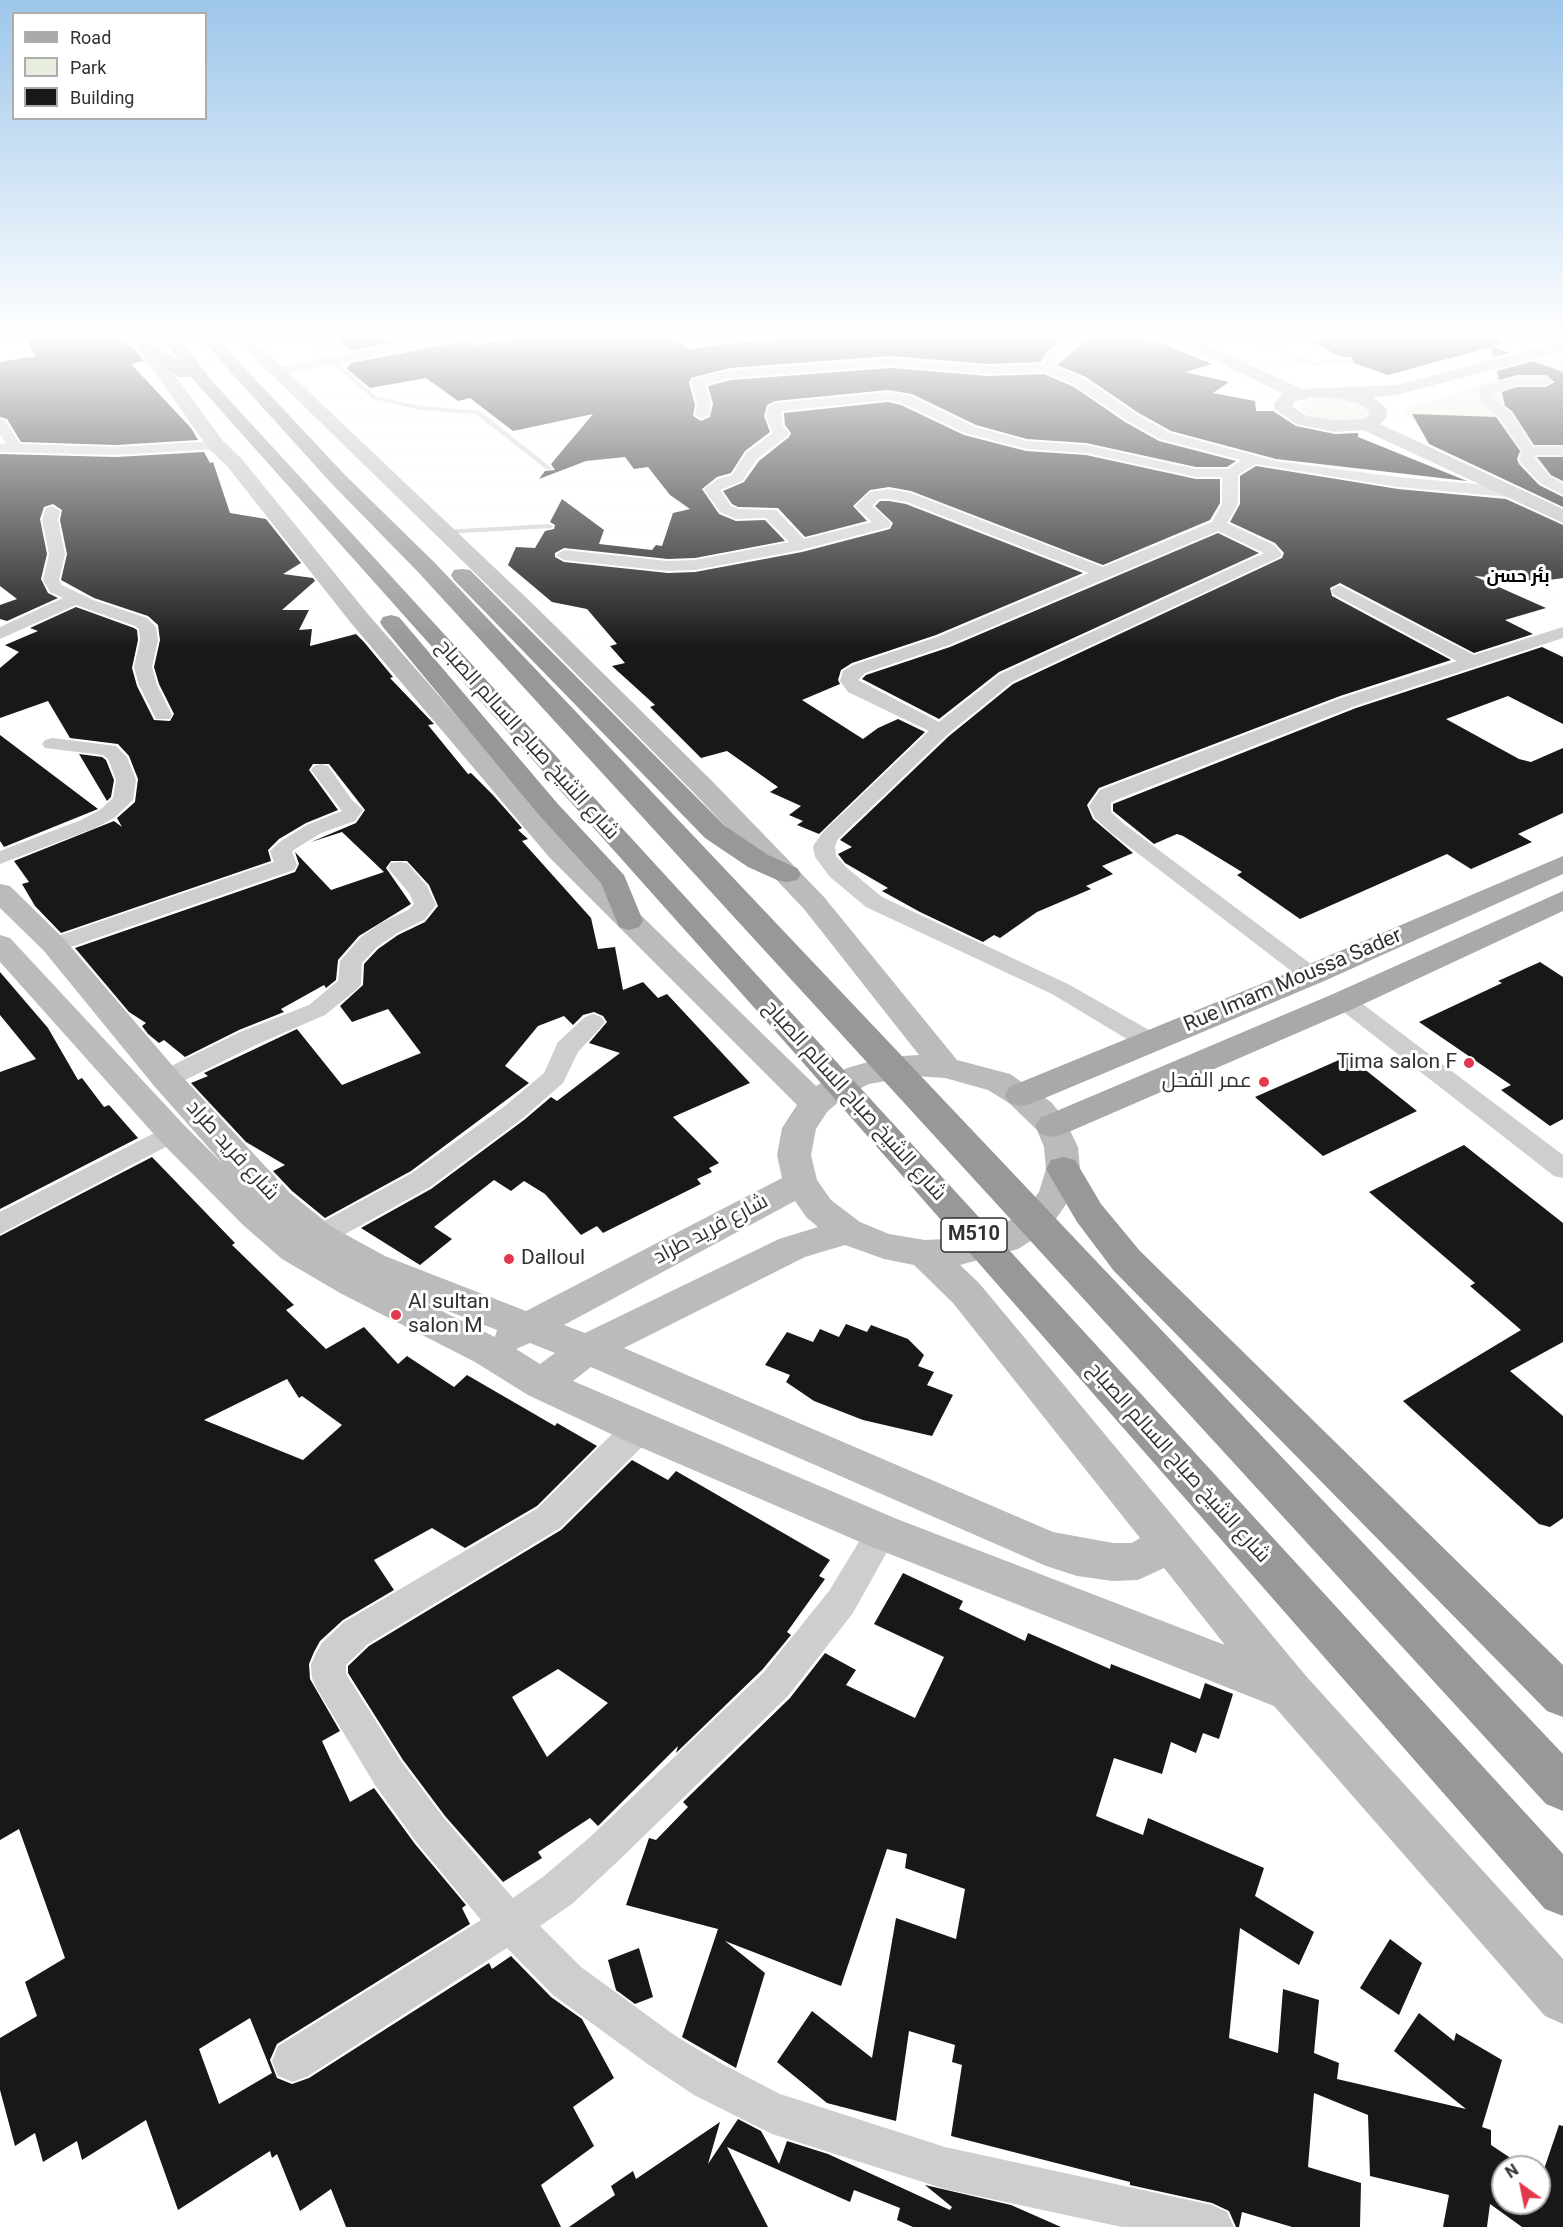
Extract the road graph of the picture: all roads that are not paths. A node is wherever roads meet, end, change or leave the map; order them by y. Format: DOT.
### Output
graph roads {
  1 [pos="212,440"];
  2 [pos="256,440"];
  3 [pos="302,440"];
  4 [pos="349,440"];
  5 [pos="513,440"];
  6 [pos="773,440"];
  7 [pos="1004,440"];
  8 [pos="1179,440"];
  9 [pos="1399,440"];
  10 [pos="1522,440"];
  11 [pos="216,445"];
  12 [pos="8,448"];
  13 [pos="1529,451"];
  14 [pos="1563,451"];
  15 [pos="1252,460"];
  16 [pos="549,469"];
  17 [pos="1231,473"];
  18 [pos="1563,490"];
  19 [pos="1509,492"];
  20 [pos="52,511"];
  21 [pos="377,516"];
  22 [pos="1563,517"];
  23 [pos="334,525"];
  24 [pos="1218,525"];
  25 [pos="549,526"];
  26 [pos="444,532"];
  27 [pos="801,545"];
  28 [pos="564,555"];
  29 [pos="1103,573"];
  30 [pos="1339,590"];
  31 [pos="76,599"];
  32 [pos="1563,632"];
  33 [pos="0,634"];
  34 [pos="1473,662"];
  35 [pos="163,715"];
  36 [pos="941,730"];
  37 [pos="52,744"];
  38 [pos="321,770"];
  39 [pos="0,858"];
  40 [pos="1563,864"];
  41 [pos="399,868"];
  42 [pos="786,874"];
  43 [pos="0,891"];
  44 [pos="1563,900"];
  45 [pos="628,921"];
  46 [pos="0,944"];
  47 [pos="54,945"];
  48 [pos="1311,975"];
  49 [pos="1344,1000"];
  50 [pos="593,1022"];
  51 [pos="1149,1041"];
  52 [pos="946,1067"];
  53 [pos="166,1079"];
  54 [pos="1021,1095"];
  55 [pos="815,1104"];
  56 [pos="1052,1126"];
  57 [pos="172,1133"];
  58 [pos="1063,1169"];
  59 [pos="1563,1169"];
  60 [pos="800,1183"];
  61 [pos="0,1224"];
  62 [pos="847,1231"];
  63 [pos="307,1243"];
  64 [pos="926,1253"];
  65 [pos="525,1327"];
  66 [pos="586,1350"];
  67 [pos="488,1351"];
  68 [pos="542,1384"];
  69 [pos="640,1429"];
  70 [pos="882,1532"];
  71 [pos="1169,1542"];
  72 [pos="1290,1691"];
  73 [pos="1563,1696"];
  74 [pos="1563,1788"];
  75 [pos="1563,1892"];
  76 [pos="510,1924"];
  77 [pos="1563,1998"];
  78 [pos="294,2061"];
  79 [pos="1115,2215"];
  80 [pos="1212,2227"];
  1 -- 11 [label="street, شارع الشيخ صباح السالم الصباح"];
  2 -- 23 [label="highway, شارع الشيخ صباح السالم الصباح / M510"];
  3 -- 21 [label="highway, شارع الشيخ صباح السالم الصباح / M510"];
  4 -- 26 [label="street"];
  5 -- 16 [label="lane"];
  6 -- 27 [label="street"];
  7 -- 17 [label="street"];
  8 -- 15 [label="street"];
  9 -- 19 [label="street"];
  10 -- 13 [label="street"];
  11 -- 12 [label="street"];
  11 -- 45 [label="street, شارع الشيخ صباح السالم الصباح"];
  13 -- 14 [label="street"];
  13 -- 18 [label="street"];
  15 -- 17 [label="street"];
  15 -- 19 [label="street"];
  17 -- 24 [label="street"];
  19 -- 22 [label="street"];
  20 -- 31 [label="street"];
  21 -- 42 [label="highway"];
  21 -- 74 [label="highway, شارع الشيخ صباح السالم الصباح / M510"];
  23 -- 45 [label="highway"];
  23 -- 75 [label="highway, شارع الشيخ صباح السالم الصباح / M510"];
  24 -- 29 [label="street"];
  24 -- 36 [label="street"];
  25 -- 26 [label="lane"];
  26 -- 42 [label="street"];
  27 -- 28 [label="street"];
  27 -- 29 [label="street"];
  29 -- 36 [label="street"];
  30 -- 34 [label="street"];
  31 -- 33 [label="street"];
  31 -- 35 [label="street"];
  32 -- 34 [label="street"];
  34 -- 48 [label="street"];
  36 -- 51 [label="street"];
  37 -- 39 [label="street"];
  38 -- 47 [label="street"];
  40 -- 48 [label="main road, Rue Imam Moussa Sader"];
  41 -- 53 [label="street"];
  42 -- 52 [label="street"];
  43 -- 47 [label="street, شارع فريد طراد"];
  44 -- 49 [label="main road, Rue Imam Moussa Sader"];
  45 -- 55 [label="street, شارع الشيخ صباح السالم الصباح"];
  46 -- 57 [label="street, شارع فريد طراد"];
  47 -- 53 [label="street, شارع فريد طراد"];
  48 -- 51 [label="main road, Rue Imam Moussa Sader"];
  49 -- 56 [label="main road, Rue Imam Moussa Sader"];
  49 -- 59 [label="street"];
  50 -- 63 [label="street"];
  51 -- 54 [label="main road, Rue Imam Moussa Sader"];
  52 -- 54 [label="street"];
  52 -- 55 [label="street"];
  53 -- 63 [label="street, شارع فريد طراد"];
  54 -- 56 [label="street"];
  55 -- 60 [label="street"];
  56 -- 58 [label="street"];
  57 -- 61 [label="street"];
  57 -- 63 [label="street, شارع فريد طراد"];
  58 -- 64 [label="street"];
  58 -- 73 [label="highway"];
  60 -- 62 [label="street"];
  60 -- 65 [label="street, شارع فريد طراد"];
  62 -- 64 [label="street"];
  62 -- 66 [label="street"];
  63 -- 65 [label="street, شارع فريد طراد"];
  63 -- 67 [label="street, شارع فريد طراد"];
  64 -- 71 [label="street"];
  65 -- 66 [label="street, شارع فريد طراد"];
  65 -- 67 [label="street, شارع فريد طراد"];
  66 -- 68 [label="street"];
  66 -- 71 [label="street, شارع فريد طراد"];
  67 -- 68 [label="street, شارع فريد طراد"];
  68 -- 69 [label="street, شارع فريد طراد"];
  69 -- 70 [label="street, شارع فريد طراد"];
  69 -- 76 [label="street"];
  70 -- 72 [label="street, شارع فريد طراد"];
  70 -- 76 [label="street"];
  71 -- 72 [label="street"];
  72 -- 77 [label="street"];
  76 -- 78 [label="street"];
  76 -- 79 [label="street"];
  79 -- 80 [label="street"];
}
